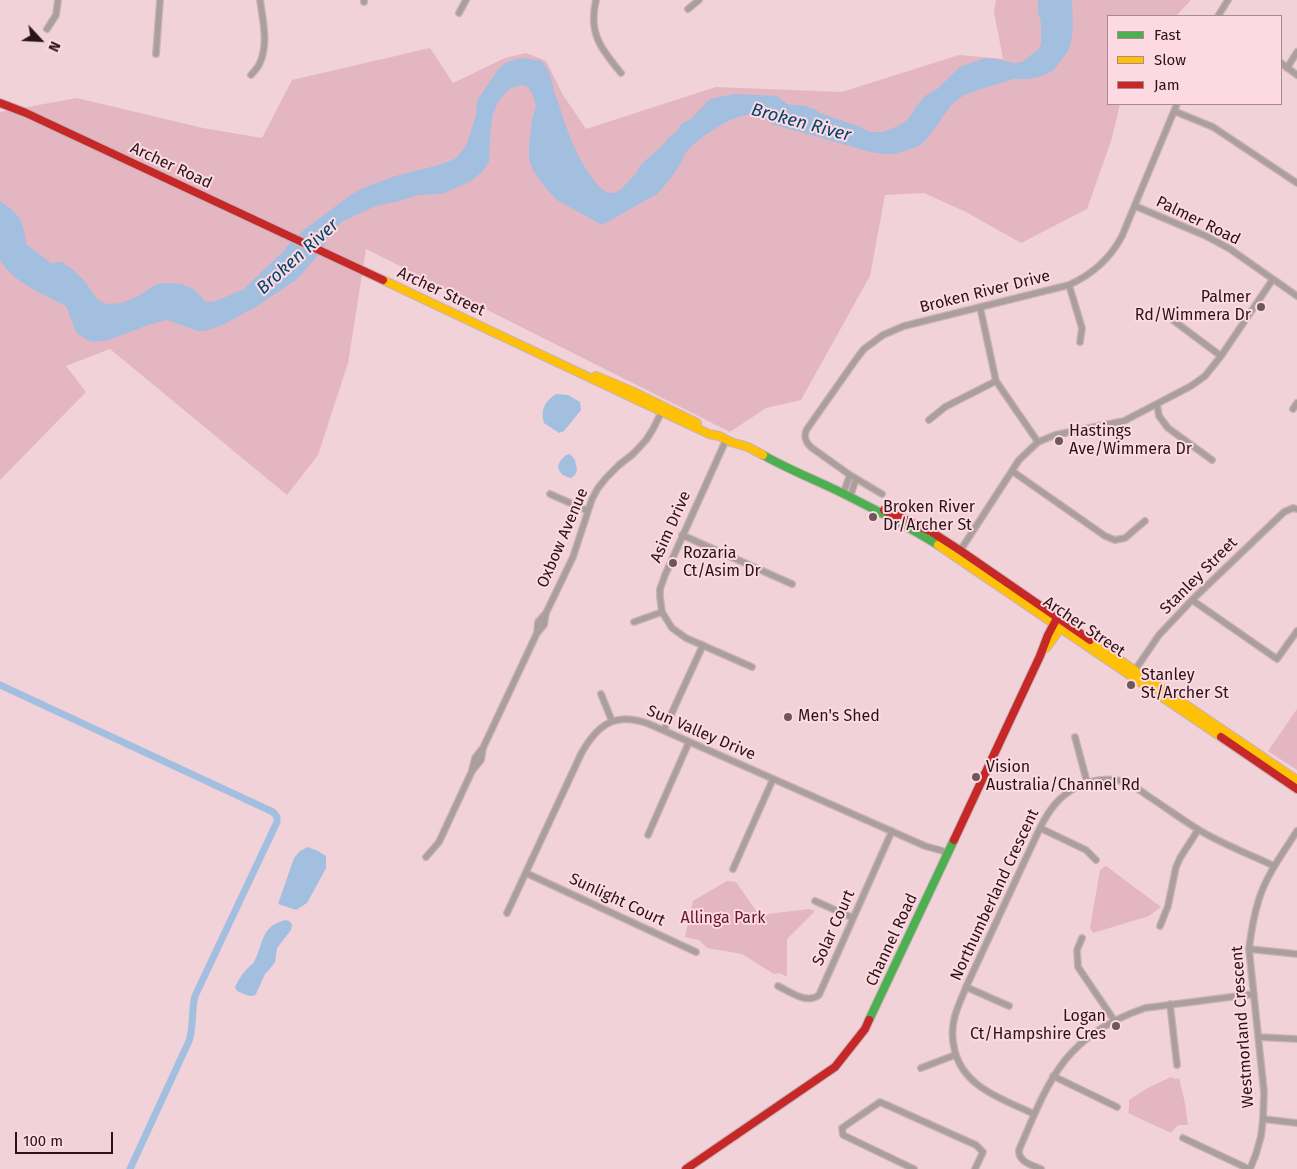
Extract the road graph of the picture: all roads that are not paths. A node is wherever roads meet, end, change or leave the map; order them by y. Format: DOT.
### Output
graph roads {
  1 [pos="58,0"];
  2 [pos="160,0"];
  3 [pos="260,0"];
  4 [pos="466,0"];
  5 [pos="596,0"];
  6 [pos="699,0"];
  7 [pos="1229,0"];
  8 [pos="688,10"];
  9 [pos="459,13"];
  10 [pos="1220,15"];
  11 [pos="47,29"];
  12 [pos="1297,52"];
  13 [pos="156,54"];
  14 [pos="1282,65"];
  15 [pos="1287,68"];
  16 [pos="621,73"];
  17 [pos="1297,74"];
  18 [pos="251,75"];
  19 [pos="0,101"];
  20 [pos="1177,105"];
  21 [pos="1174,111"];
  22 [pos="1296,183"];
  23 [pos="1135,206"];
  24 [pos="304,244"];
  25 [pos="1273,279"];
  26 [pos="1069,285"];
  27 [pos="1297,296"];
  28 [pos="980,307"];
  29 [pos="1174,321"];
  30 [pos="1080,342"];
  31 [pos="1221,356"];
  32 [pos="996,381"];
  33 [pos="1157,404"];
  34 [pos="662,410"];
  35 [pos="929,420"];
  36 [pos="725,439"];
  37 [pos="1038,442"];
  38 [pos="1212,460"];
  39 [pos="1012,471"];
  40 [pos="850,475"];
  41 [pos="856,479"];
  42 [pos="550,494"];
  43 [pos="882,494"];
  44 [pos="846,495"];
  45 [pos="1297,509"];
  46 [pos="588,511"];
  47 [pos="1145,521"];
  48 [pos="682,535"];
  49 [pos="959,554"];
  50 [pos="792,584"];
  51 [pos="1192,600"];
  52 [pos="662,612"];
  53 [pos="1055,620"];
  54 [pos="634,622"];
  55 [pos="1062,625"];
  56 [pos="1297,631"];
  57 [pos="703,645"];
  58 [pos="1040,656"];
  59 [pos="752,667"];
  60 [pos="1133,673"];
  61 [pos="601,694"];
  62 [pos="612,721"];
  63 [pos="664,730"];
  64 [pos="1075,737"];
  65 [pos="689,742"];
  66 [pos="1279,773"];
  67 [pos="773,779"];
  68 [pos="1297,780"];
  69 [pos="1087,782"];
  70 [pos="1297,789"];
  71 [pos="1040,828"];
  72 [pos="1198,830"];
  73 [pos="892,831"];
  74 [pos="1297,831"];
  75 [pos="648,835"];
  76 [pos="947,855"];
  77 [pos="426,857"];
  78 [pos="1096,860"];
  79 [pos="1274,866"];
  80 [pos="733,869"];
  81 [pos="526,873"];
  82 [pos="815,901"];
  83 [pos="507,913"];
  84 [pos="853,918"];
  85 [pos="1160,926"];
  86 [pos="1082,938"];
  87 [pos="1249,949"];
  88 [pos="696,952"];
  89 [pos="1297,954"];
  90 [pos="778,986"];
  91 [pos="966,988"];
  92 [pos="1254,994"];
  93 [pos="1170,1004"];
  94 [pos="1009,1006"];
  95 [pos="1114,1020"];
  96 [pos="1258,1037"];
  97 [pos="1297,1040"];
  98 [pos="955,1055"];
  99 [pos="1177,1065"];
  100 [pos="921,1068"];
  101 [pos="1053,1076"];
  102 [pos="1117,1107"];
  103 [pos="1034,1114"];
  104 [pos="1263,1119"];
  105 [pos="1297,1123"];
  106 [pos="1183,1138"];
  107 [pos="686,1169"];
  108 [pos="914,1169"];
  109 [pos="975,1169"];
  110 [pos="1041,1169"];
  111 [pos="1249,1169"];
  1 -- 11 [label="street"];
  2 -- 13 [label="street"];
  3 -- 18 [label="street"];
  4 -- 9 [label="street"];
  5 -- 16 [label="street"];
  6 -- 8 [label="street"];
  7 -- 10 [label="street"];
  12 -- 15 [label="street"];
  14 -- 15 [label="street"];
  15 -- 17 [label="street"];
  19 -- 24 [label="main road, Archer Road"];
  20 -- 21 [label="street, Broken River Drive"];
  21 -- 22 [label="street"];
  21 -- 23 [label="street, Broken River Drive"];
  23 -- 25 [label="street, Palmer Road"];
  23 -- 26 [label="street, Broken River Drive"];
  24 -- 34 [label="main road, Archer Street"];
  25 -- 27 [label="street, Palmer Road"];
  25 -- 31 [label="street"];
  26 -- 28 [label="street, Broken River Drive"];
  26 -- 30 [label="street"];
  28 -- 32 [label="street"];
  28 -- 40 [label="street, Broken River Drive"];
  29 -- 31 [label="street"];
  31 -- 33 [label="street"];
  32 -- 35 [label="street"];
  32 -- 37 [label="street"];
  33 -- 37 [label="street"];
  33 -- 38 [label="street"];
  34 -- 36 [label="main road, Archer Street"];
  34 -- 46 [label="street, Oxbow Avenue"];
  36 -- 44 [label="main road, Archer Street"];
  36 -- 48 [label="street, Asim Drive"];
  37 -- 39 [label="street"];
  39 -- 47 [label="street"];
  39 -- 49 [label="street"];
  40 -- 41 [label="street, Broken River Drive"];
  40 -- 44 [label="street"];
  41 -- 43 [label="street, Broken River Drive"];
  41 -- 44 [label="street"];
  42 -- 46 [label="street"];
  44 -- 49 [label="main road, Archer Street"];
  45 -- 51 [label="street, Stanley Street"];
  46 -- 77 [label="street, Oxbow Avenue"];
  48 -- 50 [label="street"];
  48 -- 52 [label="street, Asim Drive"];
  49 -- 53 [label="main road, Archer Street"];
  51 -- 56 [label="street"];
  51 -- 60 [label="street, Stanley Street"];
  52 -- 54 [label="street"];
  52 -- 57 [label="street"];
  53 -- 55 [label="main road, Archer Street"];
  53 -- 58 [label="main road, Channel Road"];
  55 -- 58 [label="main road, Channel Road"];
  55 -- 60 [label="main road, Archer Street"];
  57 -- 59 [label="street"];
  57 -- 63 [label="street"];
  58 -- 76 [label="main road, Channel Road"];
  60 -- 66 [label="main road, Archer Street"];
  61 -- 62 [label="street"];
  62 -- 63 [label="street, Sun Valley Drive"];
  62 -- 81 [label="street"];
  63 -- 65 [label="street, Sun Valley Drive"];
  64 -- 69 [label="street"];
  65 -- 67 [label="street, Sun Valley Drive"];
  65 -- 75 [label="street"];
  66 -- 68 [label="main road, Archer Street"];
  66 -- 70 [label="main road, Archer Street"];
  67 -- 73 [label="street, Sun Valley Drive"];
  67 -- 80 [label="street"];
  69 -- 71 [label="street, Northumberland Crescent"];
  69 -- 72 [label="street, Northumberland Crescent"];
  71 -- 78 [label="street"];
  71 -- 91 [label="street, Northumberland Crescent"];
  72 -- 79 [label="street, Northumberland Crescent"];
  72 -- 85 [label="street"];
  73 -- 76 [label="street, Sun Valley Drive"];
  73 -- 84 [label="street, Solar Court"];
  74 -- 79 [label="street, Westmorland Crescent"];
  76 -- 107 [label="main road, Channel Road"];
  79 -- 87 [label="street, Westmorland Crescent"];
  81 -- 83 [label="street"];
  81 -- 88 [label="street, Sunlight Court"];
  82 -- 84 [label="street"];
  84 -- 90 [label="street, Solar Court"];
  86 -- 95 [label="street"];
  87 -- 89 [label="street"];
  87 -- 92 [label="street, Westmorland Crescent"];
  91 -- 94 [label="street"];
  91 -- 98 [label="street, Northumberland Crescent"];
  92 -- 93 [label="street"];
  92 -- 96 [label="street, Westmorland Crescent"];
  93 -- 95 [label="street"];
  93 -- 99 [label="street"];
  95 -- 101 [label="street"];
  96 -- 97 [label="street"];
  96 -- 104 [label="street, Westmorland Crescent"];
  98 -- 100 [label="street"];
  98 -- 103 [label="street, Northumberland Crescent"];
  101 -- 102 [label="street"];
  101 -- 103 [label="street"];
  103 -- 110 [label="street"];
  104 -- 105 [label="street"];
  104 -- 111 [label="street, Westmorland Crescent"];
  106 -- 111 [label="street"];
  108 -- 109 [label="street"];
}
